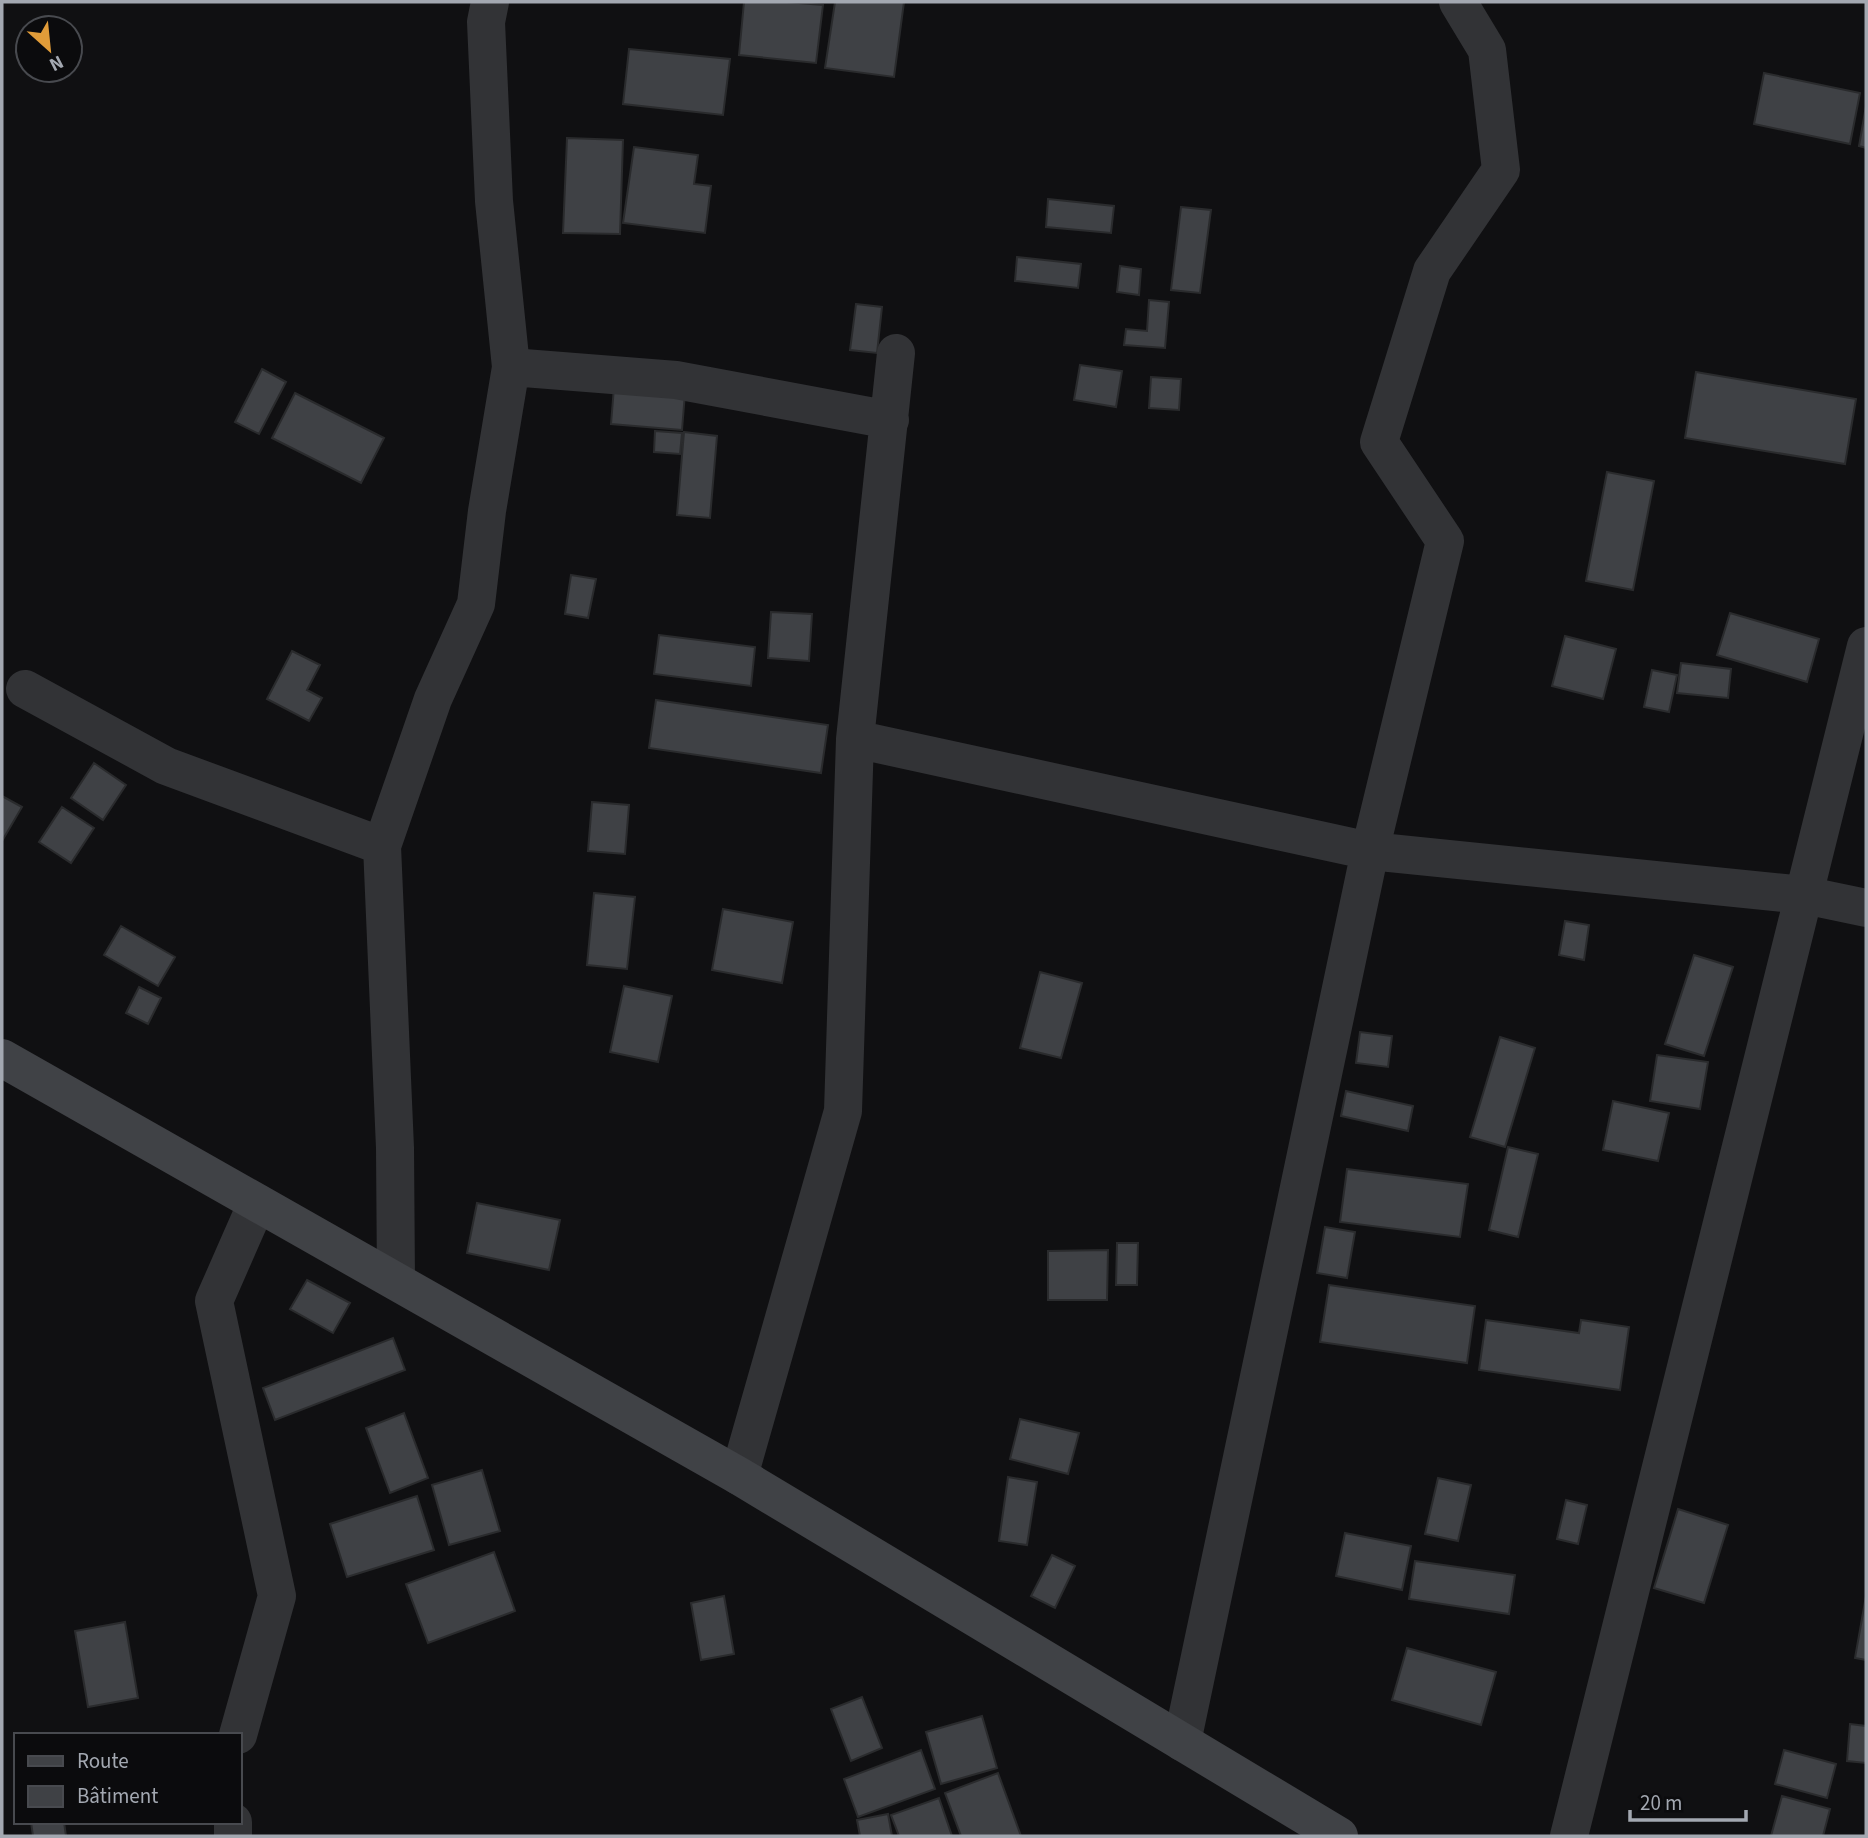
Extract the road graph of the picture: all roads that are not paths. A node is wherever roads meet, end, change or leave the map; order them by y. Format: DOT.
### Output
graph roads {
  1 [pos="490,2"];
  2 [pos="1458,2"];
  3 [pos="897,353"];
  4 [pos="511,367"];
  5 [pos="890,420"];
  6 [pos="1866,646"];
  7 [pos="25,689"];
  8 [pos="855,739"];
  9 [pos="382,846"];
  10 [pos="1370,850"];
  11 [pos="1804,895"];
  12 [pos="1866,908"];
  13 [pos="2,1058"];
  14 [pos="257,1203"];
  15 [pos="396,1281"];
  16 [pos="739,1476"];
  17 [pos="239,1733"];
  18 [pos="1182,1742"];
  19 [pos="1339,1836"];
  20 [pos="1569,1836"];
  1 -- 4 [label="street"];
  2 -- 10 [label="street"];
  3 -- 5 [label="street"];
  4 -- 5 [label="street"];
  4 -- 9 [label="street"];
  5 -- 8 [label="street"];
  6 -- 11 [label="street"];
  7 -- 9 [label="street"];
  8 -- 10 [label="street"];
  8 -- 16 [label="street"];
  9 -- 15 [label="street"];
  10 -- 11 [label="street"];
  10 -- 18 [label="street"];
  11 -- 12 [label="street"];
  11 -- 20 [label="street"];
  13 -- 14 [label="street"];
  14 -- 15 [label="street"];
  14 -- 17 [label="street"];
  15 -- 16 [label="street"];
  16 -- 18 [label="street"];
  18 -- 19 [label="street"];
}
